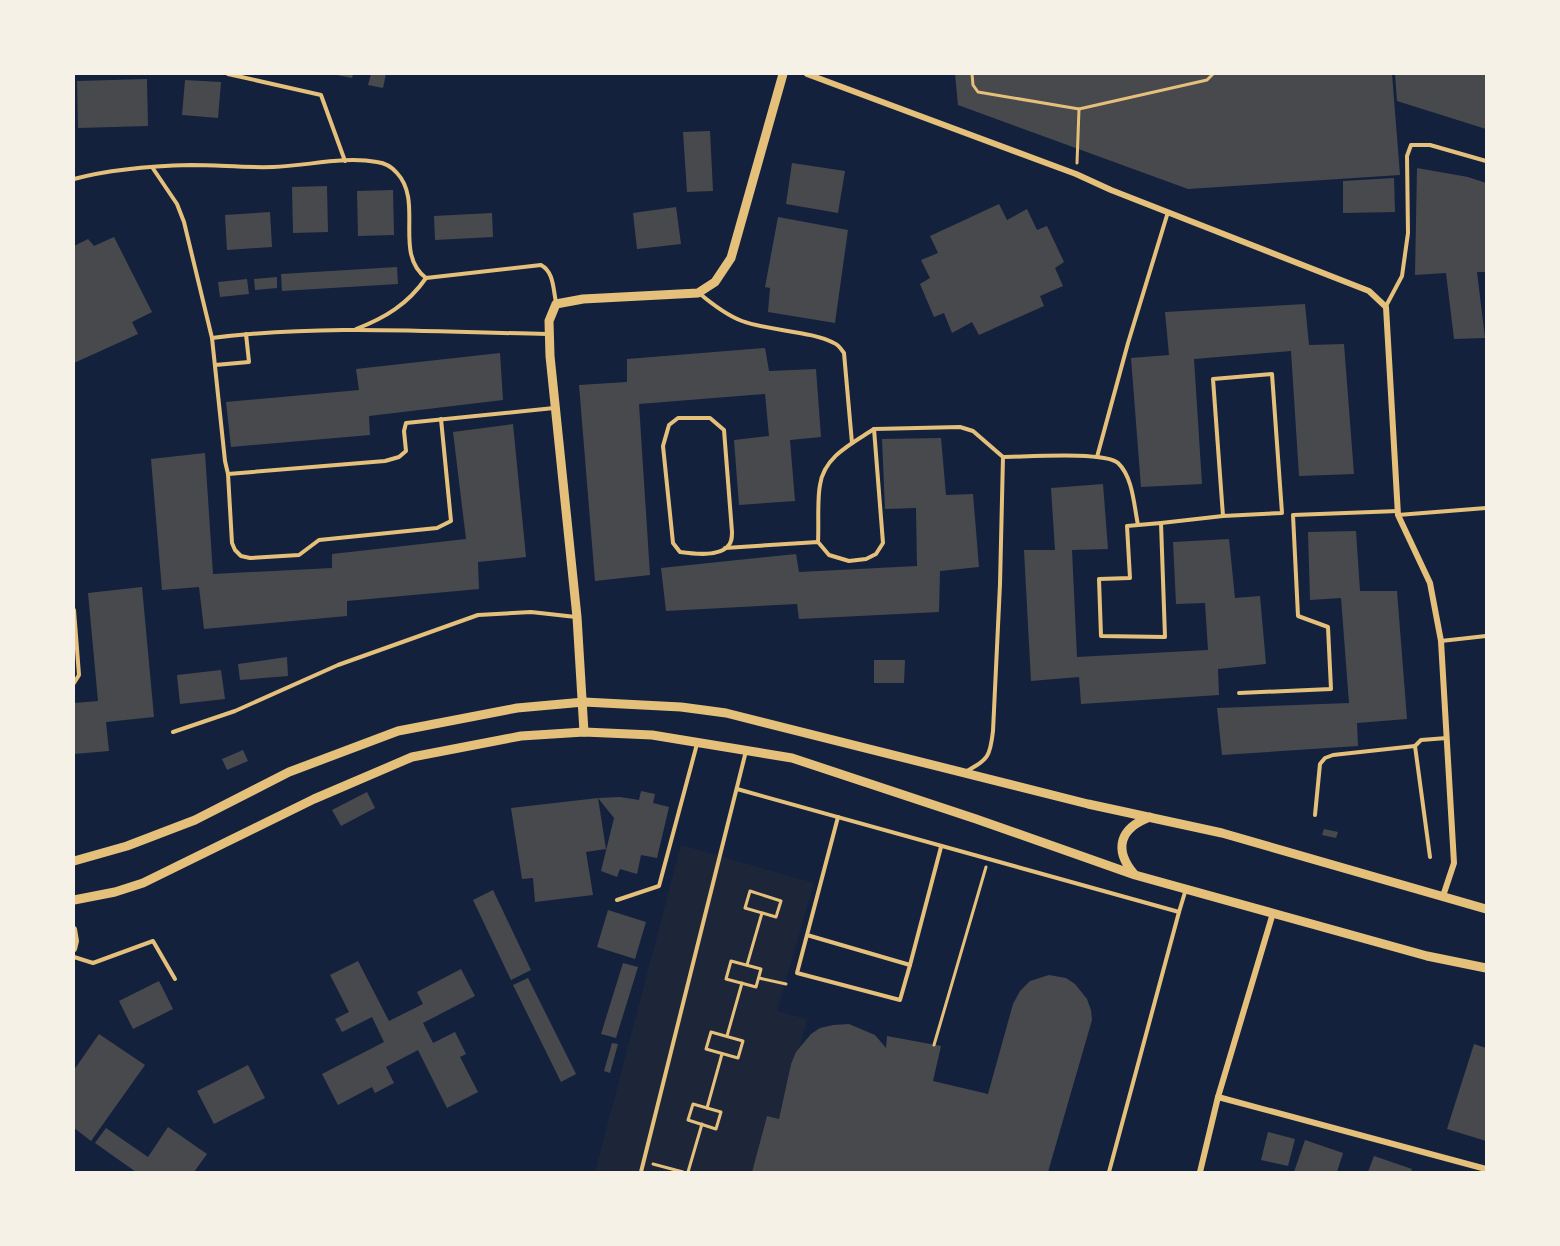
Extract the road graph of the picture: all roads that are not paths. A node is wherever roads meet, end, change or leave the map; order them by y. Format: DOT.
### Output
graph roads {
  1 [pos="228,74"];
  2 [pos="783,74"];
  3 [pos="807,74"];
  4 [pos="345,161"];
  5 [pos="1486,161"];
  6 [pos="152,167"];
  7 [pos="74,179"];
  8 [pos="1168,212"];
  9 [pos="426,278"];
  10 [pos="698,292"];
  11 [pos="556,304"];
  12 [pos="1386,307"];
  13 [pos="352,330"];
  14 [pos="246,334"];
  15 [pos="549,334"];
  16 [pos="212,338"];
  17 [pos="215,365"];
  18 [pos="554,408"];
  19 [pos="441,419"];
  20 [pos="874,429"];
  21 [pos="852,443"];
  22 [pos="1097,456"];
  23 [pos="1003,457"];
  24 [pos="228,474"];
  25 [pos="1486,508"];
  26 [pos="1282,513"];
  27 [pos="1398,513"];
  28 [pos="1293,515"];
  29 [pos="1223,516"];
  30 [pos="1161,523"];
  31 [pos="1138,525"];
  32 [pos="818,542"];
  33 [pos="725,548"];
  34 [pos="74,610"];
  35 [pos="577,617"];
  36 [pos="1486,636"];
  37 [pos="1441,641"];
  38 [pos="74,683"];
  39 [pos="1239,693"];
  40 [pos="584,702"];
  41 [pos="173,732"];
  42 [pos="584,732"];
  43 [pos="1447,738"];
  44 [pos="697,743"];
  45 [pos="1415,746"];
  46 [pos="746,751"];
  47 [pos="964,772"];
  48 [pos="737,789"];
  49 [pos="1315,815"];
  50 [pos="838,817"];
  51 [pos="1150,817"];
  52 [pos="941,847"];
  53 [pos="1430,857"];
  54 [pos="74,861"];
  55 [pos="1135,875"];
  56 [pos="1186,888"];
  57 [pos="1443,896"];
  58 [pos="74,900"];
  59 [pos="617,900"];
  60 [pos="1486,909"];
  61 [pos="1179,912"];
  62 [pos="1273,913"];
  63 [pos="74,929"];
  64 [pos="807,935"];
  65 [pos="75,942"];
  66 [pos="74,949"];
  67 [pos="74,957"];
  68 [pos="910,965"];
  69 [pos="1486,968"];
  70 [pos="175,979"];
  71 [pos="1218,1097"];
  72 [pos="1486,1169"];
  73 [pos="641,1173"];
  74 [pos="1108,1173"];
  75 [pos="1200,1173"];
  1 -- 4 [label="lane"];
  2 -- 10 [label="street"];
  3 -- 8 [label="street"];
  4 -- 6 [label="lane"];
  4 -- 9 [label="lane"];
  5 -- 12 [label="lane"];
  6 -- 7 [label="lane"];
  6 -- 16 [label="lane"];
  8 -- 12 [label="street"];
  8 -- 22 [label="lane"];
  9 -- 11 [label="lane"];
  9 -- 13 [label="lane"];
  10 -- 11 [label="street"];
  10 -- 21 [label="lane"];
  11 -- 15 [label="street"];
  12 -- 27 [label="street"];
  13 -- 14 [label="lane"];
  13 -- 15 [label="lane"];
  14 -- 16 [label="lane"];
  14 -- 17 [label="lane"];
  15 -- 18 [label="street"];
  16 -- 17 [label="lane"];
  17 -- 24 [label="lane"];
  18 -- 19 [label="lane"];
  18 -- 35 [label="street"];
  19 -- 24 [label="lane"];
  19 -- 24 [label="lane"];
  20 -- 21 [label="lane"];
  20 -- 23 [label="lane"];
  20 -- 32 [label="lane"];
  21 -- 32 [label="lane"];
  22 -- 23 [label="lane"];
  22 -- 31 [label="lane"];
  23 -- 47 [label="lane"];
  25 -- 27 [label="lane"];
  26 -- 28 [label="lane"];
  26 -- 29 [label="lane"];
  26 -- 29 [label="lane"];
  27 -- 28 [label="lane"];
  27 -- 37 [label="street"];
  28 -- 39 [label="lane"];
  29 -- 30 [label="lane"];
  30 -- 31 [label="lane"];
  30 -- 31 [label="lane"];
  32 -- 33 [label="lane"];
  33 -- 33 [label="lane"];
  34 -- 38 [label="lane"];
  35 -- 40 [label="street"];
  35 -- 41 [label="lane"];
  36 -- 37 [label="lane"];
  37 -- 43 [label="street"];
  40 -- 42 [label="street"];
  40 -- 47 [label="street"];
  40 -- 54 [label="street"];
  42 -- 44 [label="street"];
  42 -- 58 [label="street"];
  43 -- 45 [label="lane"];
  43 -- 57 [label="street"];
  44 -- 46 [label="street"];
  44 -- 59 [label="lane"];
  45 -- 49 [label="lane"];
  45 -- 53 [label="lane"];
  46 -- 48 [label="lane"];
  46 -- 55 [label="street"];
  47 -- 51 [label="street"];
  48 -- 50 [label="lane"];
  48 -- 73 [label="lane"];
  50 -- 52 [label="lane"];
  50 -- 64 [label="lane"];
  51 -- 55 [label="street"];
  51 -- 57 [label="street"];
  52 -- 61 [label="lane"];
  52 -- 68 [label="lane"];
  55 -- 56 [label="street"];
  56 -- 61 [label="lane"];
  56 -- 62 [label="street"];
  57 -- 60 [label="street"];
  61 -- 74 [label="lane"];
  62 -- 69 [label="street"];
  62 -- 71 [label="street"];
  63 -- 65 [label="street"];
  64 -- 68 [label="lane"];
  64 -- 68 [label="lane"];
  65 -- 66 [label="street"];
  67 -- 70 [label="lane"];
  71 -- 72 [label="street"];
  71 -- 75 [label="street"];
}
